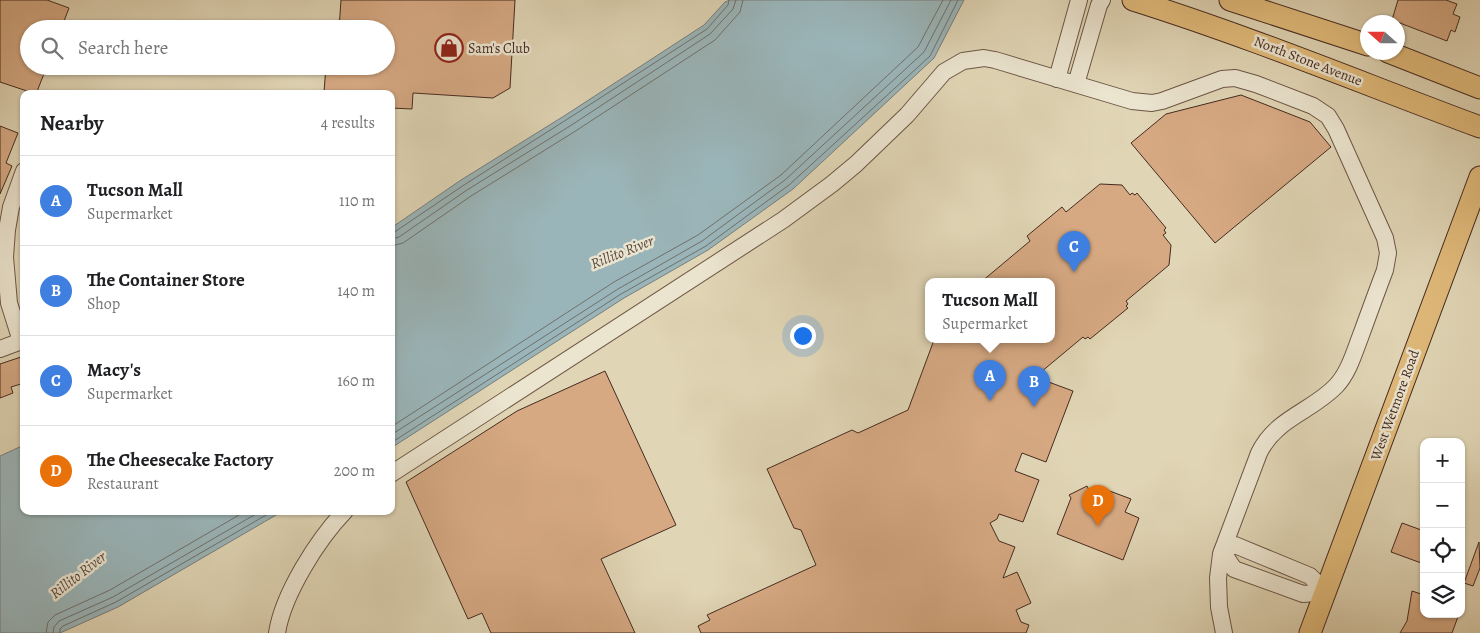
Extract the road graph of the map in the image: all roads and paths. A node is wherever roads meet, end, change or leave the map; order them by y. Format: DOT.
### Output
graph roads {
  1 [pos="1078,0"];
  2 [pos="1102,0"];
  3 [pos="1133,0"];
  4 [pos="1230,0"];
  5 [pos="1360,42"];
  6 [pos="1405,59"];
  7 [pos="1057,79"];
  8 [pos="1076,84"];
  9 [pos="1480,88"];
  10 [pos="1480,127"];
  11 [pos="1480,177"];
  12 [pos="20,182"];
  13 [pos="20,332"];
  14 [pos="20,341"];
  15 [pos="0,349"];
  16 [pos="395,471"];
  17 [pos="341,515"];
  18 [pos="1222,551"];
  19 [pos="1326,592"];
  20 [pos="277,633"];
  21 [pos="1224,633"];
  22 [pos="1310,633"];
  1 -- 7 [label="street"];
  2 -- 8 [label="street"];
  3 -- 10 [label="main road, North Stone Avenue"];
  4 -- 5 [label="main road"];
  6 -- 9 [label="main road"];
  7 -- 8 [label="street"];
  7 -- 16 [label="street"];
  8 -- 18 [label="street"];
  11 -- 19 [label="main road, West Wetmore Road"];
  12 -- 13 [label="street"];
  14 -- 15 [label="street"];
  17 -- 20 [label="street"];
  18 -- 19 [label="street"];
  18 -- 21 [label="street"];
  19 -- 22 [label="main road, West Wetmore Road"];
}
